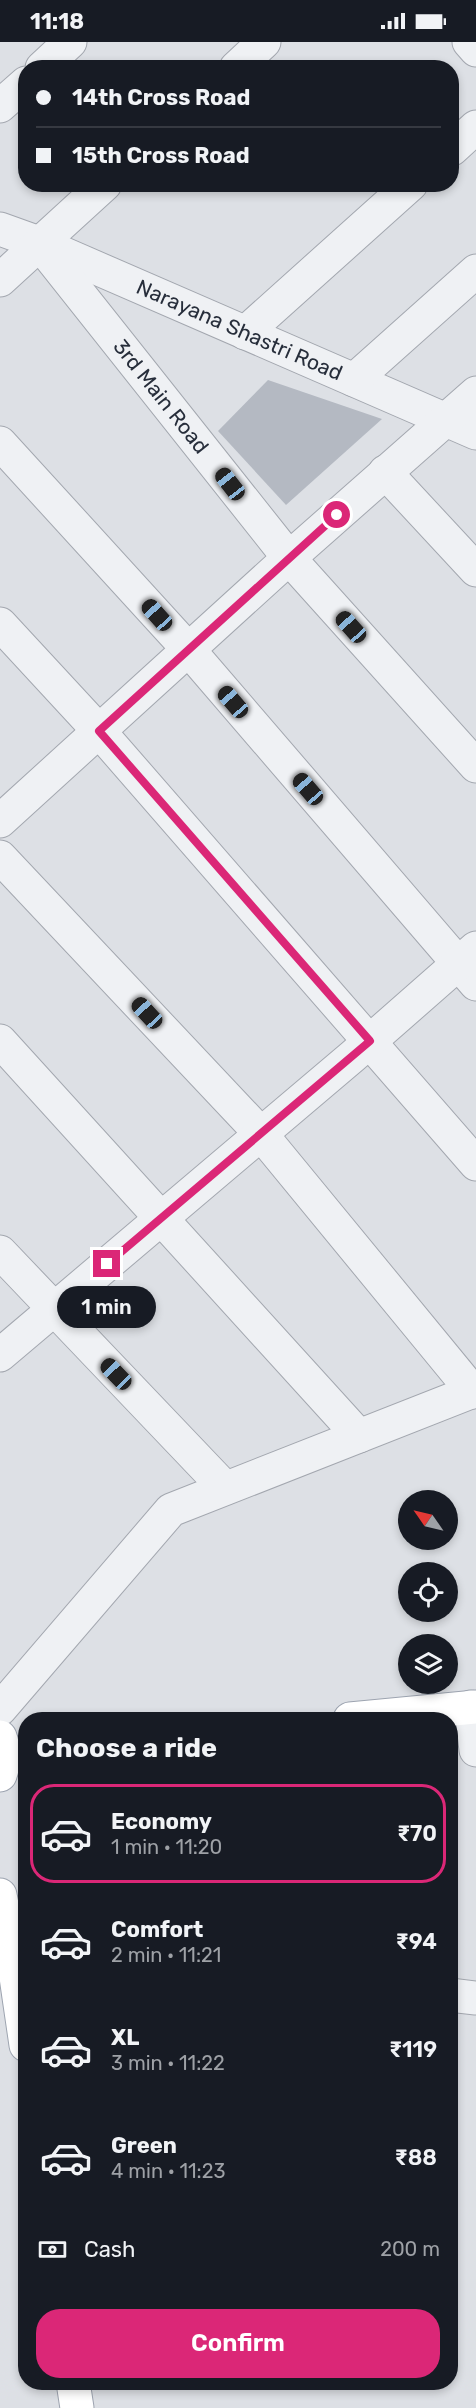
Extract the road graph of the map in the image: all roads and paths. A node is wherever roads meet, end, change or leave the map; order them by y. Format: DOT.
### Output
graph roads {
  1 [pos="70,42"];
  2 [pos="264,42"];
  3 [pos="469,42"];
  4 [pos="476,50"];
  5 [pos="51,60"];
  6 [pos="245,60"];
  7 [pos="18,89"];
  8 [pos="0,106"];
  9 [pos="476,127"];
  10 [pos="459,143"];
  11 [pos="96,192"];
  12 [pos="402,192"];
  13 [pos="0,229"];
  14 [pos="39,243"];
  15 [pos="476,271"];
  16 [pos="0,280"];
  17 [pos="244,333"];
  18 [pos="354,380"];
  19 [pos="476,393"];
  20 [pos="445,419"];
  21 [pos="476,432"];
  22 [pos="0,443"];
  23 [pos="385,472"];
  24 [pos="289,558"];
  25 [pos="476,570"];
  26 [pos="0,624"];
  27 [pos="188,649"];
  28 [pos="99,731"];
  29 [pos="476,766"];
  30 [pos="0,821"];
  31 [pos="0,857"];
  32 [pos="470,965"];
  33 [pos="0,1041"];
  34 [pos="370,1041"];
  35 [pos="261,1134"];
  36 [pos="476,1164"];
  37 [pos="160,1219"];
  38 [pos="0,1252"];
  39 [pos="54,1308"];
  40 [pos="0,1354"];
  41 [pos="475,1391"];
  42 [pos="359,1436"];
  43 [pos="225,1488"];
  44 [pos="473,1707"];
  45 [pos="0,1709"];
  46 [pos="422,1712"];
  47 [pos="476,1750"];
  48 [pos="0,1895"];
  49 [pos="18,1990"];
  50 [pos="458,1996"];
  51 [pos="476,1998"];
  1 -- 5 [label="street"];
  2 -- 6 [label="street"];
  3 -- 4 [label="street"];
  7 -- 8 [label="street"];
  9 -- 10 [label="street"];
  11 -- 14 [label="street"];
  12 -- 17 [label="street"];
  13 -- 14 [label="street, Narayana Shastri Road"];
  14 -- 16 [label="street"];
  14 -- 17 [label="street, Narayana Shastri Road"];
  14 -- 24 [label="street, 3rd Main Road"];
  15 -- 18 [label="street"];
  17 -- 18 [label="street, Narayana Shastri Road"];
  18 -- 20 [label="street, Narayana Shastri Road"];
  19 -- 20 [label="street"];
  20 -- 21 [label="street, Narayana Shastri Road"];
  20 -- 23 [label="street"];
  22 -- 27 [label="street"];
  23 -- 24 [label="street"];
  23 -- 25 [label="street"];
  24 -- 27 [label="street"];
  24 -- 29 [label="street, 3rd Main Road"];
  26 -- 28 [label="street"];
  27 -- 28 [label="street"];
  27 -- 32 [label="street"];
  28 -- 30 [label="street"];
  28 -- 34 [label="street"];
  31 -- 35 [label="street"];
  32 -- 34 [label="street"];
  33 -- 37 [label="street"];
  34 -- 35 [label="street"];
  34 -- 36 [label="street"];
  35 -- 37 [label="street"];
  35 -- 41 [label="street"];
  37 -- 39 [label="street"];
  37 -- 42 [label="street"];
  38 -- 39 [label="street"];
  39 -- 40 [label="street"];
  39 -- 43 [label="street"];
  41 -- 42 [label="street"];
  42 -- 43 [label="street"];
  43 -- 45 [label="street"];
  44 -- 46 [label="main road"];
  44 -- 47 [label="street"];
  48 -- 49 [label="main road"];
  50 -- 51 [label="street"];
}
